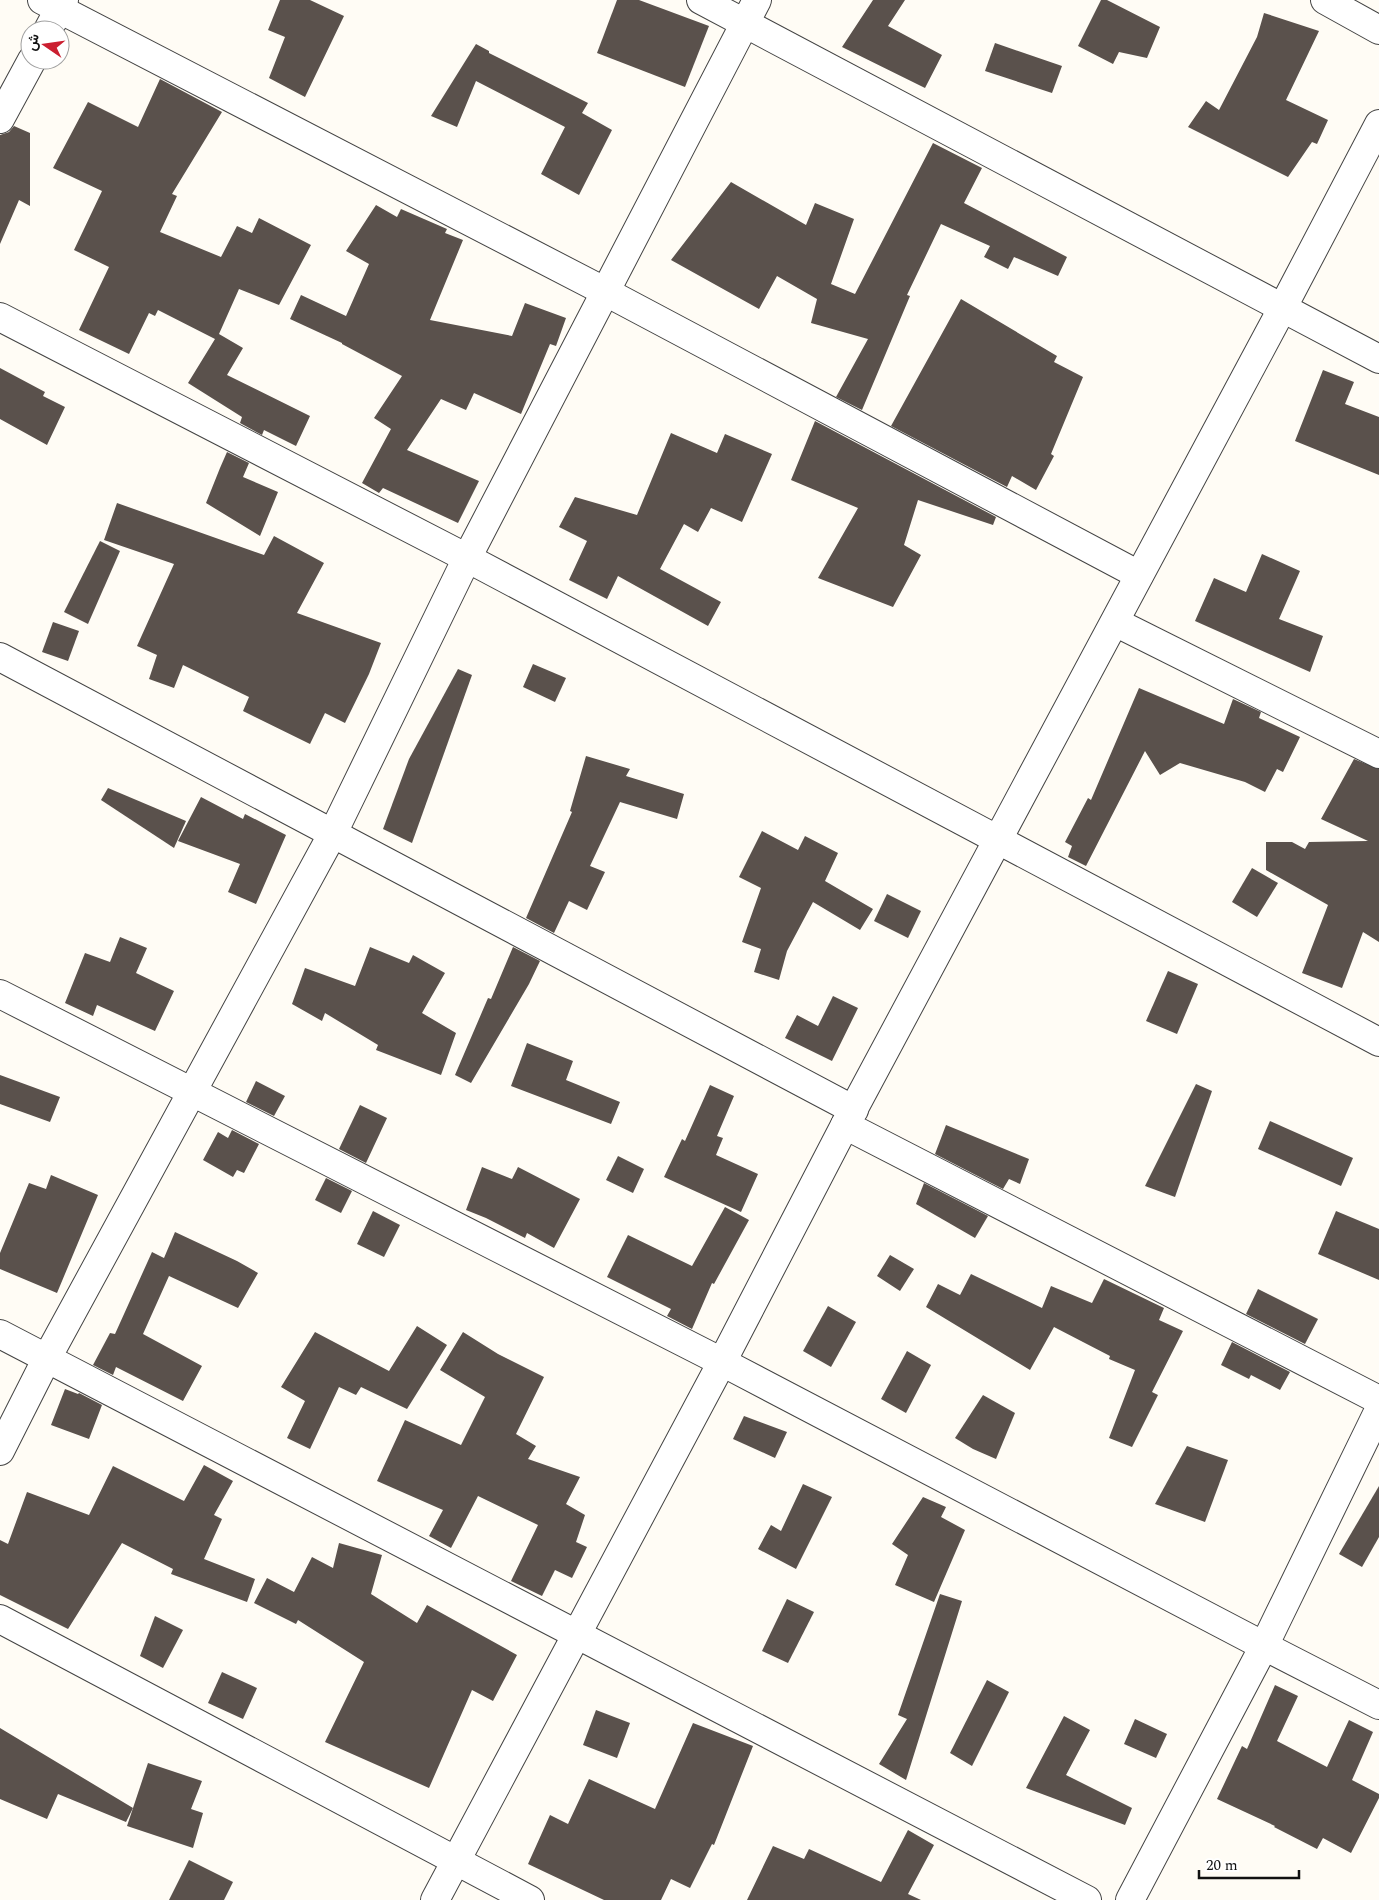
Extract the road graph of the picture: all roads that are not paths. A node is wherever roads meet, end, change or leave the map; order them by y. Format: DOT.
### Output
graph roads {
  1 [pos="701,0"];
  2 [pos="1325,0"];
  3 [pos="53,10"];
  4 [pos="751,11"];
  5 [pos="1379,30"];
  6 [pos="27,70"];
  7 [pos="0,119"];
  8 [pos="1379,124"];
  9 [pos="606,292"];
  10 [pos="1283,306"];
  11 [pos="0,318"];
  12 [pos="1379,358"];
  13 [pos="467,558"];
  14 [pos="1138,575"];
  15 [pos="1114,622"];
  16 [pos="0,657"];
  17 [pos="1379,754"];
  18 [pos="333,833"];
  19 [pos="997,840"];
  20 [pos="0,994"];
  21 [pos="1379,1042"];
  22 [pos="193,1092"];
  23 [pos="850,1118"];
  24 [pos="0,1334"];
  25 [pos="47,1358"];
  26 [pos="722,1362"];
  27 [pos="1379,1400"];
  28 [pos="1379,1410"];
  29 [pos="0,1451"];
  30 [pos="0,1619"];
  31 [pos="577,1635"];
  32 [pos="1264,1646"];
  33 [pos="1379,1705"];
  34 [pos="456,1862"];
  35 [pos="435,1900"];
  36 [pos="530,1900"];
  37 [pos="1087,1900"];
  38 [pos="1130,1900"];
  1 -- 4 [label="street"];
  2 -- 5 [label="street"];
  3 -- 9 [label="street"];
  4 -- 9 [label="street"];
  4 -- 10 [label="street"];
  6 -- 7 [label="street"];
  8 -- 10 [label="street"];
  9 -- 13 [label="street"];
  9 -- 14 [label="street"];
  10 -- 12 [label="street"];
  10 -- 14 [label="street"];
  11 -- 13 [label="street"];
  13 -- 18 [label="street"];
  13 -- 19 [label="street"];
  14 -- 15 [label="street"];
  15 -- 17 [label="street"];
  15 -- 19 [label="street"];
  16 -- 18 [label="street"];
  18 -- 22 [label="street"];
  18 -- 23 [label="street"];
  19 -- 21 [label="street"];
  19 -- 23 [label="street"];
  20 -- 22 [label="street"];
  22 -- 25 [label="street"];
  22 -- 26 [label="street"];
  23 -- 26 [label="street"];
  23 -- 27 [label="street"];
  24 -- 25 [label="street"];
  25 -- 29 [label="street"];
  25 -- 31 [label="street"];
  26 -- 31 [label="street"];
  26 -- 32 [label="street"];
  28 -- 32 [label="street"];
  30 -- 34 [label="street"];
  31 -- 34 [label="street"];
  31 -- 37 [label="street"];
  32 -- 33 [label="street"];
  32 -- 38 [label="street"];
  34 -- 35 [label="street"];
  34 -- 36 [label="street"];
}
